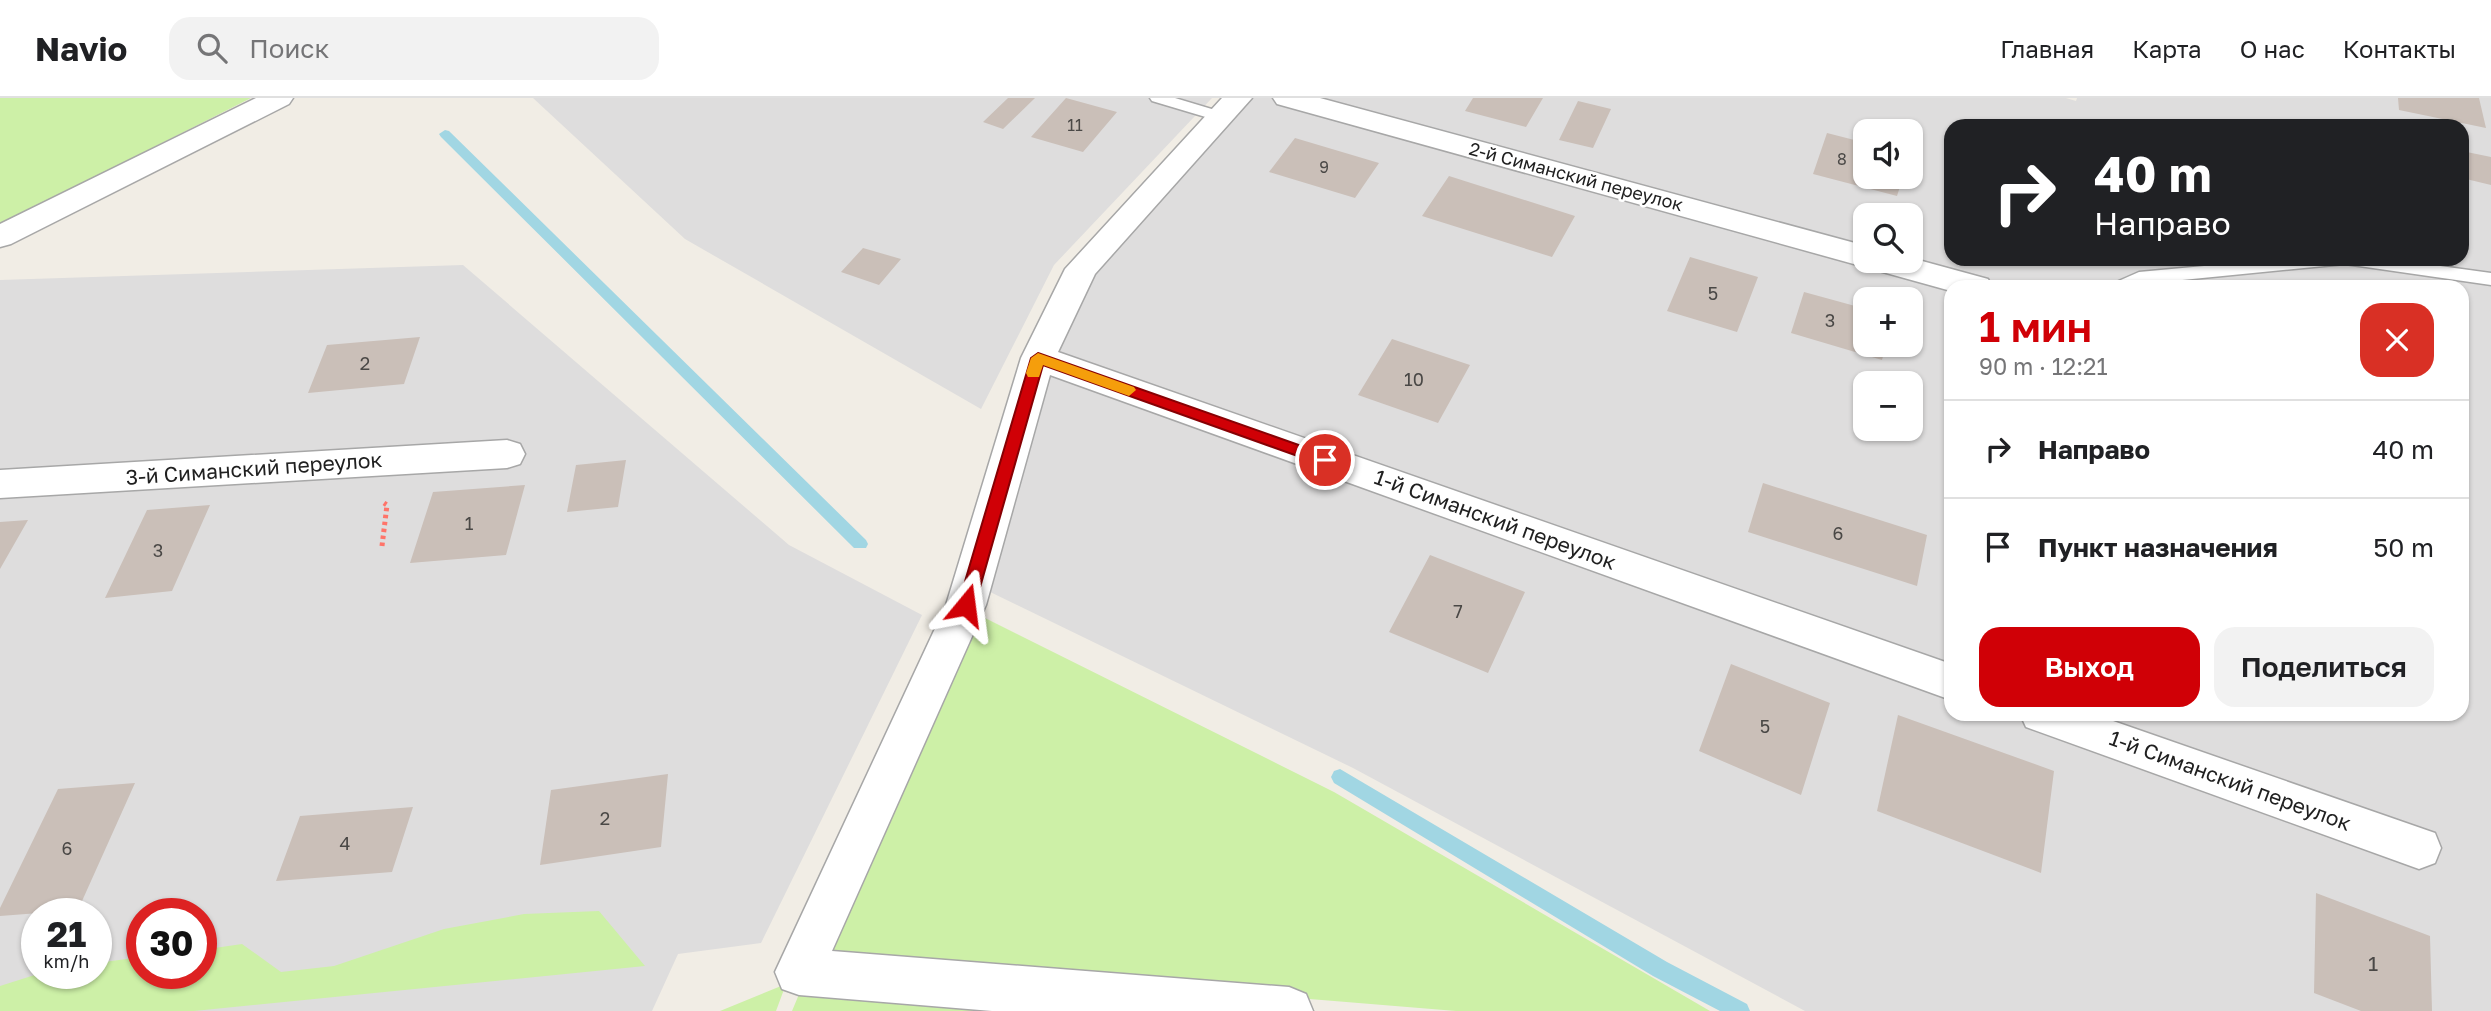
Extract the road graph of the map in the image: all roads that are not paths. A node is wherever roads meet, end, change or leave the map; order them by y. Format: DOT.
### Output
graph roads {
  1 [pos="279,98"];
  2 [pos="1158,98"];
  3 [pos="1287,98"];
  4 [pos="1228,107"];
  5 [pos="0,237"];
  6 [pos="1853,253"];
  7 [pos="2269,266"];
  8 [pos="2396,266"];
  9 [pos="1923,272"];
  10 [pos="2491,279"];
  11 [pos="1950,280"];
  12 [pos="2135,280"];
  13 [pos="1038,358"];
  14 [pos="507,454"];
  15 [pos="0,485"];
  16 [pos="1944,680"];
  17 [pos="2061,721"];
  18 [pos="2419,848"];
  19 [pos="1289,1011"];
  1 -- 5 [label="street"];
  2 -- 4 [label="lane"];
  3 -- 6 [label="street, 2-й Симанский переулок"];
  4 -- 13 [label="street"];
  7 -- 12 [label="lane"];
  8 -- 10 [label="lane"];
  9 -- 11 [label="street"];
  13 -- 16 [label="street, 1-й Симанский переулок"];
  13 -- 19 [label="street"];
  14 -- 15 [label="street, 3-й Симанский переулок"];
  17 -- 18 [label="street, 1-й Симанский переулок"];
}
